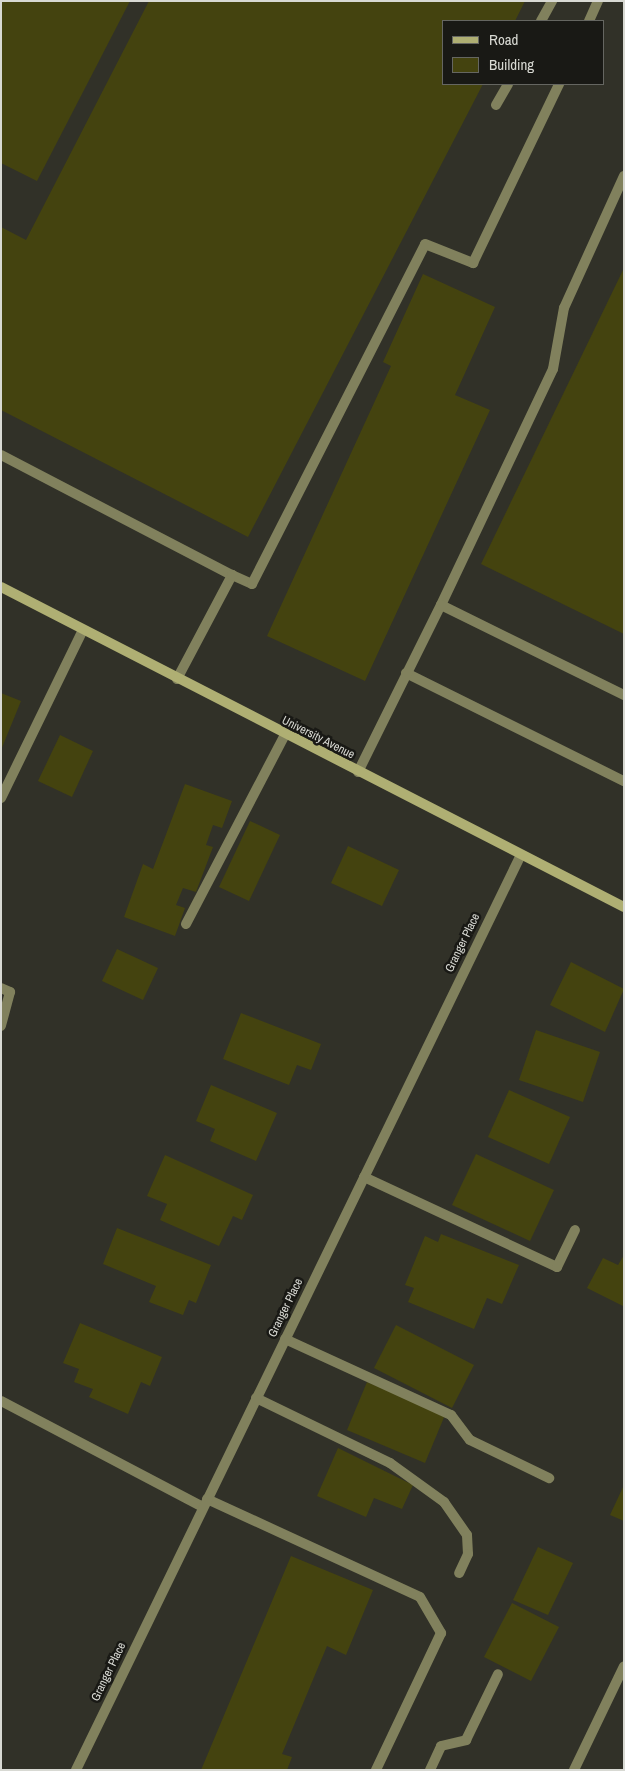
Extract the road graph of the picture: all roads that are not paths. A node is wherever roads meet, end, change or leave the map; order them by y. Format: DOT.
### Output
graph roads {
  1 [pos="552,1"];
  2 [pos="598,1"];
  3 [pos="542,20"];
  4 [pos="589,20"];
  5 [pos="507,85"];
  6 [pos="559,85"];
  7 [pos="496,106"];
  8 [pos="624,176"];
  9 [pos="1,455"];
  10 [pos="232,575"];
  11 [pos="1,587"];
  12 [pos="441,605"];
  13 [pos="83,630"];
  14 [pos="406,674"];
  15 [pos="177,679"];
  16 [pos="624,695"];
  17 [pos="285,735"];
  18 [pos="358,772"];
  19 [pos="624,782"];
  20 [pos="1,798"];
  21 [pos="520,856"];
  22 [pos="624,908"];
  23 [pos="186,924"];
  24 [pos="1,988"];
  25 [pos="1,1026"];
  26 [pos="364,1177"];
  27 [pos="575,1230"];
  28 [pos="285,1339"];
  29 [pos="256,1398"];
  30 [pos="1,1401"];
  31 [pos="549,1478"];
  32 [pos="205,1503"];
  33 [pos="459,1573"];
  34 [pos="624,1666"];
  35 [pos="498,1674"];
  36 [pos="76,1770"];
  37 [pos="376,1770"];
  38 [pos="430,1770"];
  39 [pos="574,1770"];
  1 -- 3 [label="street"];
  2 -- 4 [label="street"];
  5 -- 7 [label="street"];
  6 -- 10 [label="street"];
  8 -- 12 [label="street"];
  9 -- 10 [label="street"];
  10 -- 15 [label="street"];
  11 -- 13 [label="main road, University Avenue"];
  12 -- 14 [label="street"];
  12 -- 16 [label="street"];
  13 -- 15 [label="main road, University Avenue"];
  13 -- 20 [label="street"];
  14 -- 18 [label="street"];
  14 -- 19 [label="street"];
  15 -- 17 [label="main road, University Avenue"];
  17 -- 18 [label="main road, University Avenue"];
  17 -- 23 [label="street"];
  18 -- 21 [label="main road, University Avenue"];
  21 -- 22 [label="main road, University Avenue"];
  21 -- 26 [label="street, Granger Place"];
  24 -- 25 [label="street"];
  26 -- 27 [label="street"];
  26 -- 28 [label="street, Granger Place"];
  28 -- 29 [label="street, Granger Place"];
  28 -- 31 [label="street"];
  29 -- 32 [label="street, Granger Place"];
  29 -- 33 [label="street"];
  30 -- 32 [label="street"];
  32 -- 36 [label="street, Granger Place"];
  32 -- 37 [label="street"];
  34 -- 39 [label="street"];
  35 -- 38 [label="street"];
}
